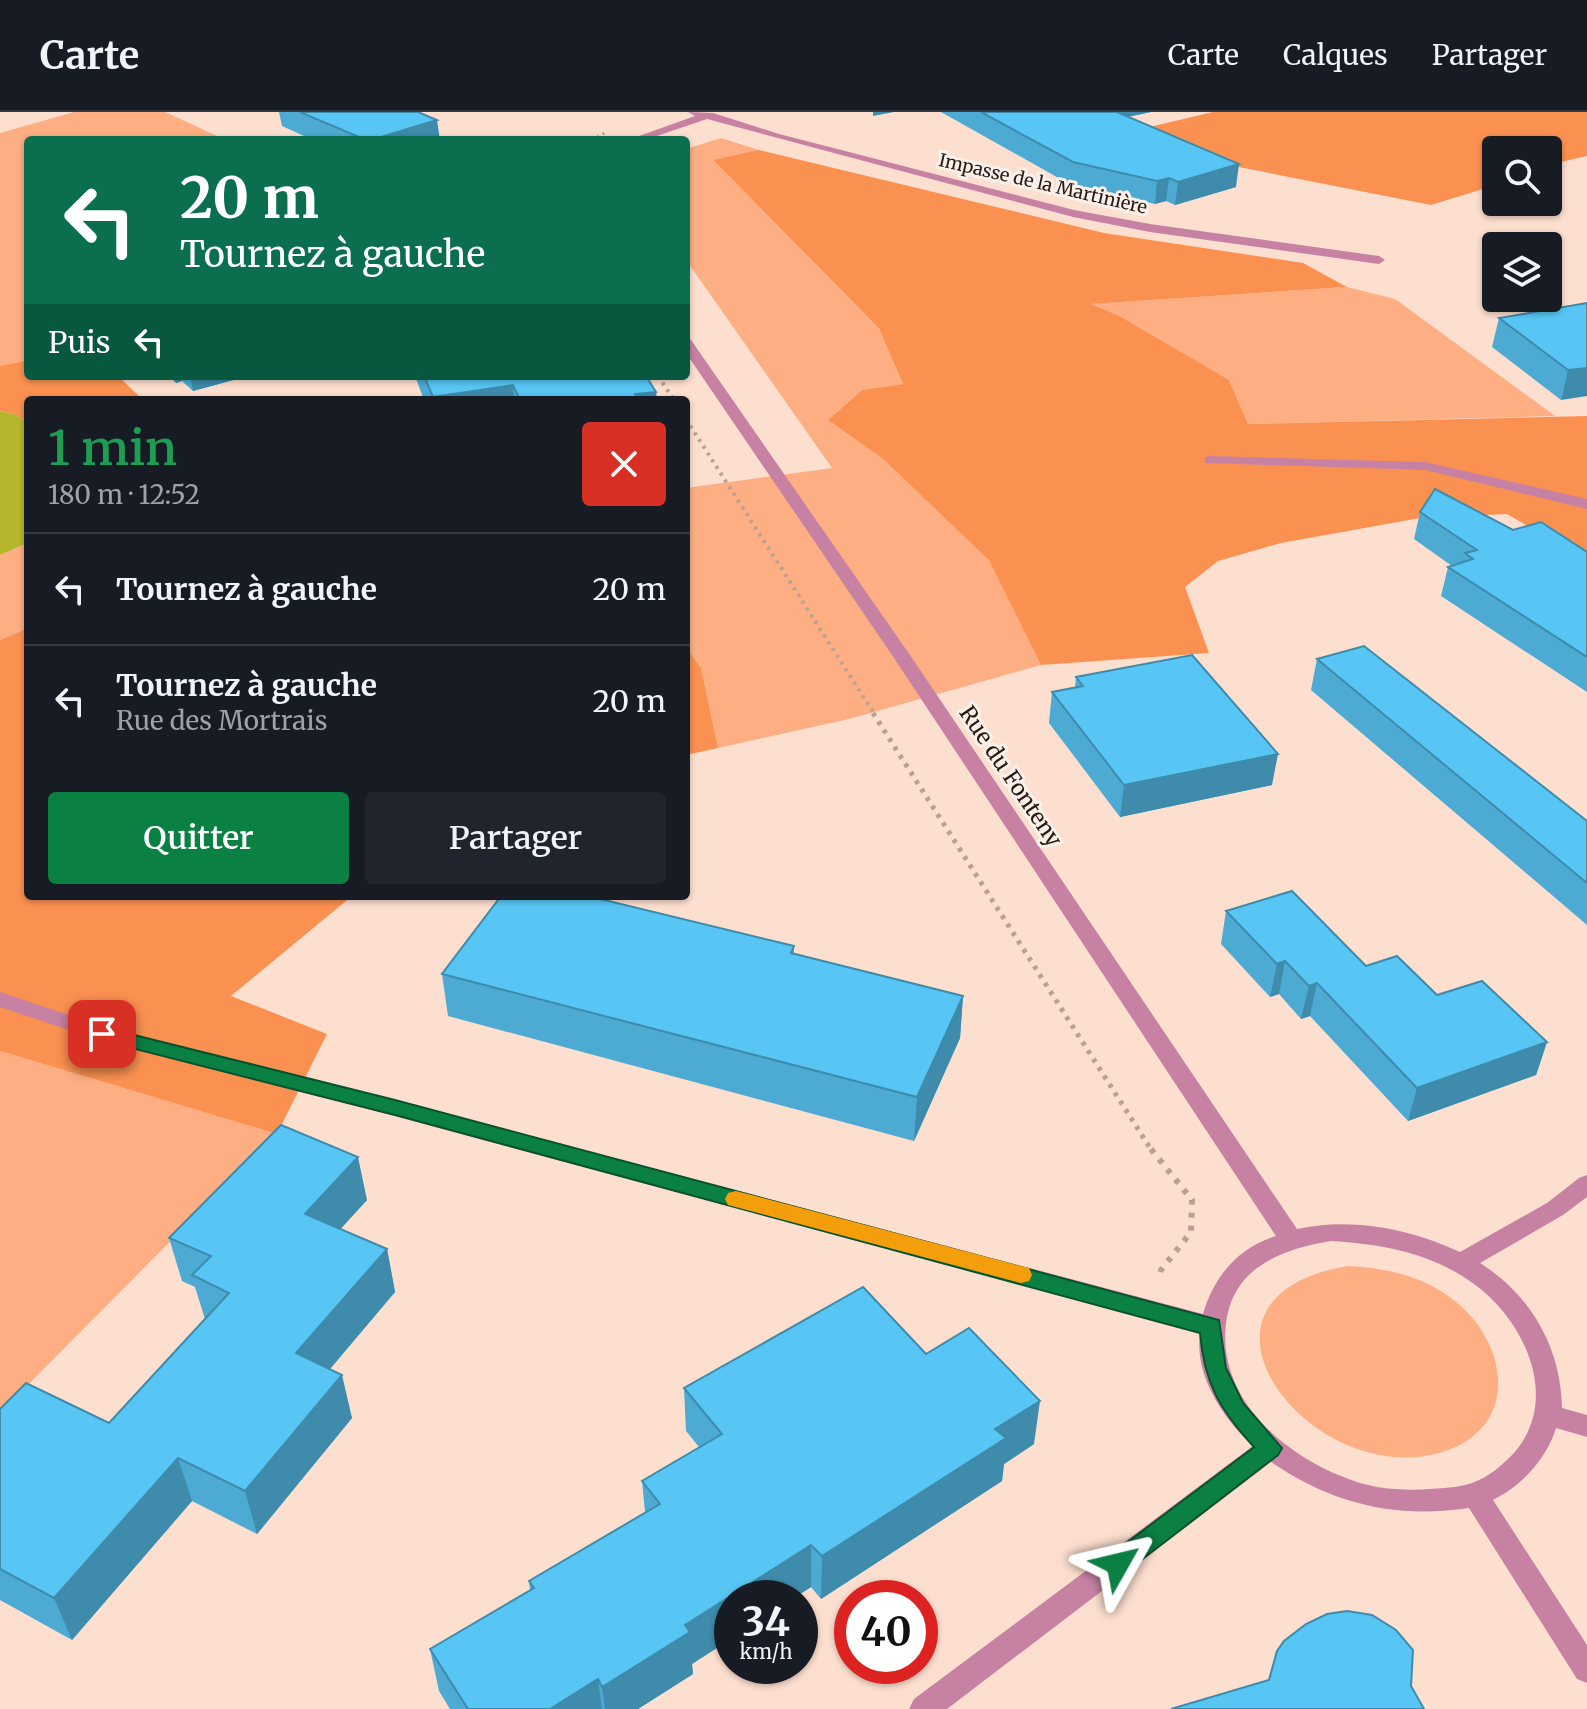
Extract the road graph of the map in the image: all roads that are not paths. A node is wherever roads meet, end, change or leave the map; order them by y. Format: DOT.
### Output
graph roads {
  1 [pos="721,112"];
  2 [pos="698,114"];
  3 [pos="644,136"];
  4 [pos="1379,260"];
  5 [pos="690,349"];
  6 [pos="1210,460"];
  7 [pos="1587,504"];
  8 [pos="0,999"];
  9 [pos="1587,1184"];
  10 [pos="1291,1239"];
  11 [pos="1461,1263"];
  12 [pos="1211,1326"];
  13 [pos="1550,1415"];
  14 [pos="1587,1426"];
  15 [pos="1270,1448"];
  16 [pos="1476,1496"];
  17 [pos="1587,1670"];
  18 [pos="924,1709"];
  1 -- 2 [label="street"];
  2 -- 3 [label="street"];
  2 -- 4 [label="street, Impasse de la Martinière"];
  5 -- 10 [label="street, Rue du Fonteny"];
  6 -- 7 [label="street"];
  8 -- 12 [label="street"];
  9 -- 11 [label="street"];
  10 -- 11 [label="street"];
  10 -- 12 [label="street"];
  11 -- 13 [label="street"];
  12 -- 15 [label="street"];
  13 -- 14 [label="street"];
  13 -- 16 [label="street"];
  15 -- 16 [label="street"];
  15 -- 18 [label="street"];
  16 -- 17 [label="street"];
}
